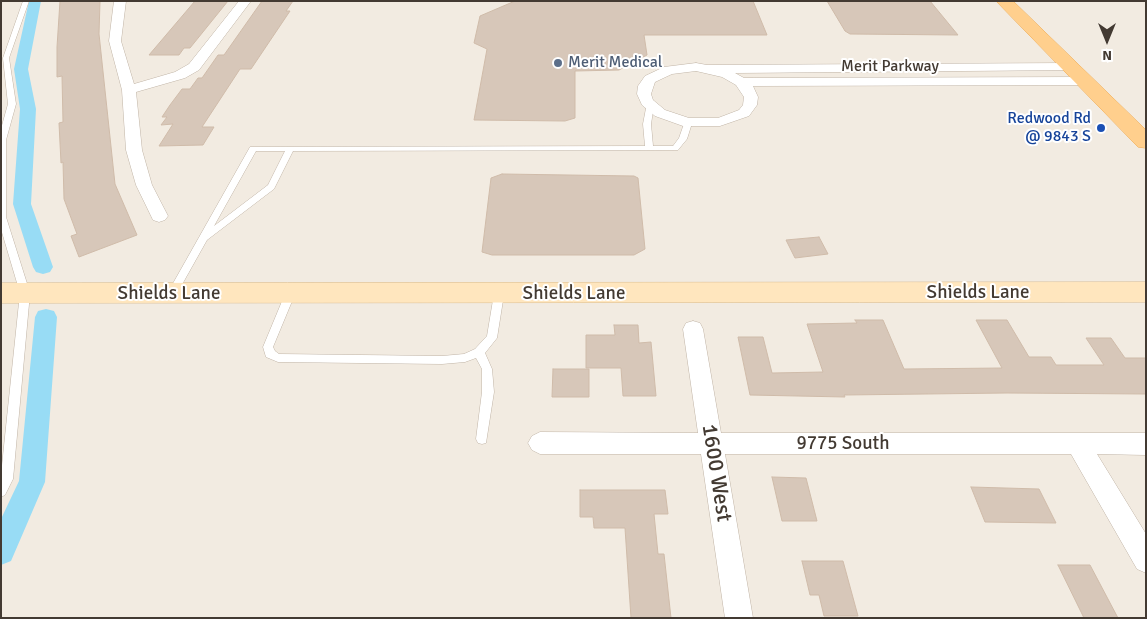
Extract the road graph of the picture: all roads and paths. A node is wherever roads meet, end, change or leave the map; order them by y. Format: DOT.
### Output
graph roads {
  1 [pos="26,1"];
  2 [pos="120,1"];
  3 [pos="245,1"];
  4 [pos="1004,1"];
  5 [pos="1070,67"];
  6 [pos="823,68"];
  7 [pos="709,69"];
  8 [pos="1085,81"];
  9 [pos="741,82"];
  10 [pos="828,82"];
  11 [pos="129,90"];
  12 [pos="650,106"];
  13 [pos="688,123"];
  14 [pos="1146,142"];
  15 [pos="290,148"];
  16 [pos="650,148"];
  17 [pos="159,216"];
  18 [pos="203,239"];
  19 [pos="1146,292"];
  20 [pos="13,293"];
  21 [pos="172,294"];
  22 [pos="290,294"];
  23 [pos="499,294"];
  24 [pos="693,329"];
  25 [pos="479,352"];
  26 [pos="482,439"];
  27 [pos="540,443"];
  28 [pos="711,443"];
  29 [pos="1078,444"];
  30 [pos="1146,444"];
  31 [pos="1,491"];
  32 [pos="1146,560"];
  33 [pos="739,618"];
  1 -- 20 [label="lane"];
  2 -- 11 [label="street"];
  3 -- 11 [label="street"];
  4 -- 5 [label="main road"];
  5 -- 6 [label="street, Merit Parkway"];
  5 -- 8 [label="main road"];
  6 -- 7 [label="street, Merit Parkway"];
  6 -- 10 [label="lane"];
  7 -- 9 [label="street, Merit Parkway"];
  7 -- 12 [label="street, Merit Parkway"];
  8 -- 10 [label="street, Merit Parkway"];
  8 -- 14 [label="main road"];
  9 -- 10 [label="street, Merit Parkway"];
  9 -- 13 [label="street"];
  11 -- 17 [label="street"];
  12 -- 13 [label="street"];
  12 -- 16 [label="lane"];
  13 -- 16 [label="lane"];
  15 -- 16 [label="lane"];
  15 -- 18 [label="lane"];
  15 -- 18 [label="lane"];
  18 -- 21 [label="lane"];
  19 -- 23 [label="main road, Shields Lane"];
  20 -- 21 [label="main road, Shields Lane"];
  20 -- 31 [label="lane"];
  21 -- 22 [label="main road, Shields Lane"];
  22 -- 23 [label="main road, Shields Lane"];
  22 -- 25 [label="lane"];
  23 -- 25 [label="lane"];
  24 -- 28 [label="street, 1600 West"];
  25 -- 26 [label="lane"];
  27 -- 28 [label="street, 9775 South"];
  28 -- 29 [label="street, 9775 South"];
  28 -- 33 [label="street, 1600 West"];
  29 -- 30 [label="street, 9775 South"];
  29 -- 32 [label="street"];
}
